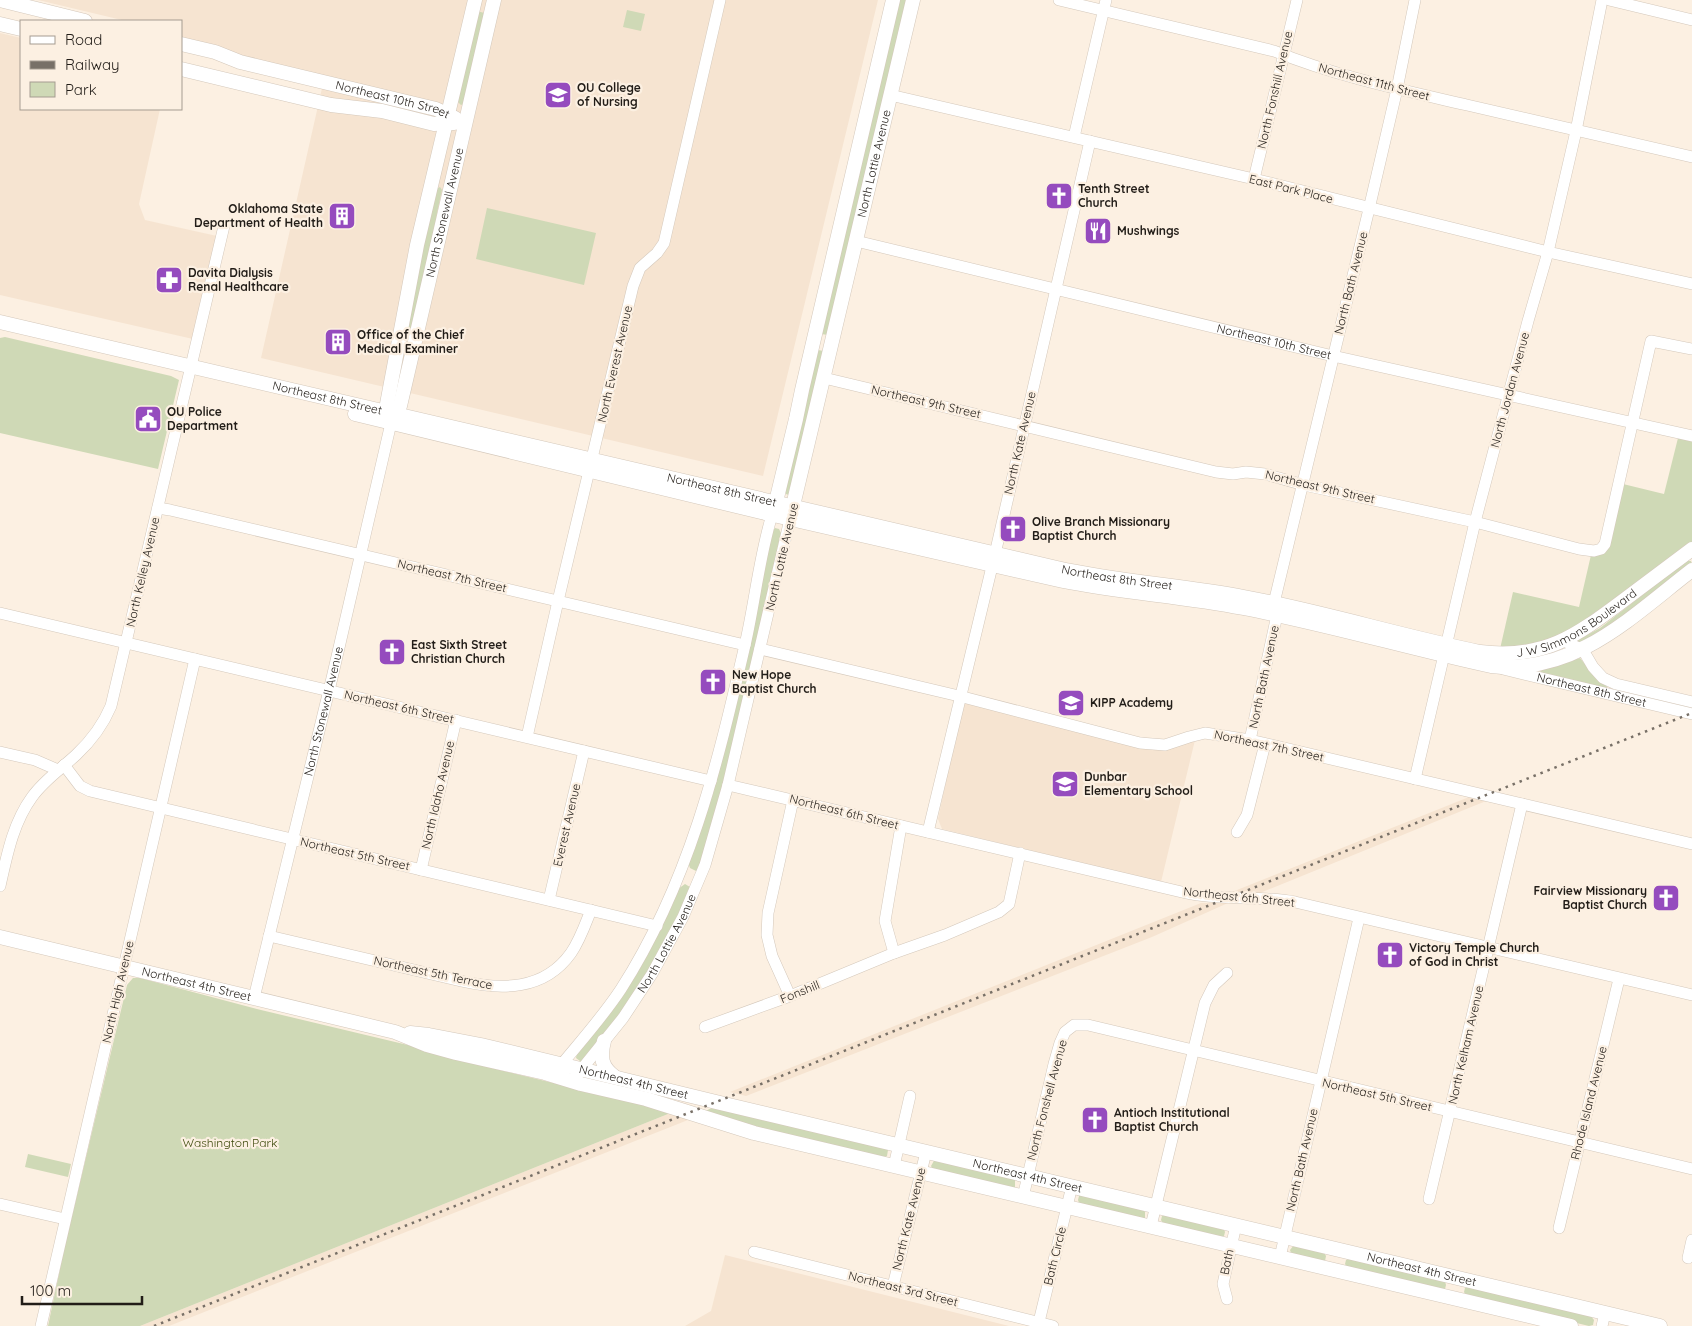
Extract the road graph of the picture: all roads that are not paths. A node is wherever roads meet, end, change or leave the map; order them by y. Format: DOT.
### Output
graph roads {
  1 [pos="0,0"];
  2 [pos="475,0"];
  3 [pos="494,0"];
  4 [pos="720,0"];
  5 [pos="893,0"];
  6 [pos="912,0"];
  7 [pos="1059,0"];
  8 [pos="1297,0"];
  9 [pos="1415,0"];
  10 [pos="1602,0"];
  11 [pos="1609,0"];
  12 [pos="1105,5"];
  13 [pos="81,20"];
  14 [pos="1692,20"];
  15 [pos="0,24"];
  16 [pos="20,29"];
  17 [pos="182,44"];
  18 [pos="1284,55"];
  19 [pos="182,69"];
  20 [pos="1397,89"];
  21 [pos="890,95"];
  22 [pos="447,119"];
  23 [pos="466,122"];
  24 [pos="1576,131"];
  25 [pos="1074,137"];
  26 [pos="1090,141"];
  27 [pos="1692,157"];
  28 [pos="1254,180"];
  29 [pos="1369,209"];
  30 [pos="224,226"];
  31 [pos="856,241"];
  32 [pos="1548,252"];
  33 [pos="1692,284"];
  34 [pos="1055,289"];
  35 [pos="0,322"];
  36 [pos="0,331"];
  37 [pos="1692,349"];
  38 [pos="1333,356"];
  39 [pos="191,371"];
  40 [pos="824,378"];
  41 [pos="1508,394"];
  42 [pos="392,417"];
  43 [pos="1632,423"];
  44 [pos="1023,425"];
  45 [pos="1692,436"];
  46 [pos="592,466"];
  47 [pos="1304,485"];
  48 [pos="158,508"];
  49 [pos="774,509"];
  50 [pos="791,513"];
  51 [pos="1475,522"];
  52 [pos="360,554"];
  53 [pos="1689,554"];
  54 [pos="993,559"];
  55 [pos="1692,570"];
  56 [pos="1692,580"];
  57 [pos="1667,589"];
  58 [pos="558,601"];
  59 [pos="1275,609"];
  60 [pos="0,612"];
  61 [pos="1564,641"];
  62 [pos="127,643"];
  63 [pos="745,645"];
  64 [pos="760,649"];
  65 [pos="1446,650"];
  66 [pos="1583,650"];
  67 [pos="195,659"];
  68 [pos="1491,666"];
  69 [pos="328,691"];
  70 [pos="960,696"];
  71 [pos="1692,702"];
  72 [pos="1692,714"];
  73 [pos="456,720"];
  74 [pos="527,737"];
  75 [pos="1250,740"];
  76 [pos="1265,744"];
  77 [pos="584,751"];
  78 [pos="0,752"];
  79 [pos="61,768"];
  80 [pos="1415,779"];
  81 [pos="711,781"];
  82 [pos="728,785"];
  83 [pos="793,800"];
  84 [pos="1522,804"];
  85 [pos="160,808"];
  86 [pos="901,826"];
  87 [pos="928,832"];
  88 [pos="1237,832"];
  89 [pos="292,839"];
  90 [pos="1692,844"];
  91 [pos="1020,854"];
  92 [pos="421,870"];
  93 [pos="0,886"];
  94 [pos="549,900"];
  95 [pos="591,910"];
  96 [pos="1359,918"];
  97 [pos="657,926"];
  98 [pos="269,936"];
  99 [pos="0,937"];
  100 [pos="1488,948"];
  101 [pos="894,953"];
  102 [pos="124,967"];
  103 [pos="1227,972"];
  104 [pos="1619,979"];
  105 [pos="1692,995"];
  106 [pos="790,996"];
  107 [pos="254,998"];
  108 [pos="705,1027"];
  109 [pos="394,1032"];
  110 [pos="1065,1032"];
  111 [pos="604,1041"];
  112 [pos="1194,1050"];
  113 [pos="562,1064"];
  114 [pos="582,1069"];
  115 [pos="552,1075"];
  116 [pos="616,1077"];
  117 [pos="572,1082"];
  118 [pos="1320,1082"];
  119 [pos="910,1096"];
  120 [pos="1450,1113"];
  121 [pos="1579,1142"];
  122 [pos="899,1146"];
  123 [pos="926,1152"];
  124 [pos="894,1166"];
  125 [pos="1692,1169"];
  126 [pos="921,1172"];
  127 [pos="1027,1176"];
  128 [pos="1072,1186"];
  129 [pos="1023,1196"];
  130 [pos="1429,1199"];
  131 [pos="0,1204"];
  132 [pos="1068,1206"];
  133 [pos="1156,1206"];
  134 [pos="65,1219"];
  135 [pos="1236,1225"];
  136 [pos="1151,1226"];
  137 [pos="1559,1228"];
  138 [pos="1285,1237"];
  139 [pos="1692,1240"];
  140 [pos="1231,1245"];
  141 [pos="1339,1250"];
  142 [pos="754,1252"];
  143 [pos="1280,1257"];
  144 [pos="1688,1258"];
  145 [pos="1334,1270"];
  146 [pos="1458,1278"];
  147 [pos="893,1286"];
  148 [pos="1453,1298"];
  149 [pos="1227,1299"];
  150 [pos="1603,1320"];
  151 [pos="1038,1324"];
  152 [pos="41,1326"];
  153 [pos="1053,1326"];
  154 [pos="1570,1326"];
  155 [pos="1660,1326"];
  1 -- 13 [label="main road"];
  2 -- 22 [label="main road, North Stonewall Avenue"];
  3 -- 23 [label="main road, North Stonewall Avenue"];
  4 -- 46 [label="street, North Everest Avenue"];
  5 -- 49 [label="main road, North Lottie Avenue"];
  6 -- 21 [label="main road, North Lottie Avenue"];
  7 -- 12 [label="street, Northeast 11th Street"];
  8 -- 18 [label="street, North Fonshill Avenue"];
  9 -- 20 [label="street, North Bath Avenue"];
  10 -- 24 [label="street, North Jordan Avenue"];
  11 -- 14 [label="street"];
  12 -- 18 [label="street, Northeast 11th Street"];
  12 -- 25 [label="street"];
  15 -- 16 [label="main road"];
  17 -- 22 [label="main road, Northeast 10th Street"];
  18 -- 20 [label="street, Northeast 11th Street"];
  18 -- 28 [label="street, North Fonshill Avenue"];
  19 -- 22 [label="main road, Northeast 10th Street"];
  20 -- 24 [label="street, Northeast 11th Street"];
  20 -- 29 [label="street, North Bath Avenue"];
  21 -- 25 [label="street, East Park Place"];
  21 -- 31 [label="main road, North Lottie Avenue"];
  22 -- 23 [label="main road, Northeast 10th Street"];
  22 -- 42 [label="main road, North Stonewall Avenue"];
  23 -- 42 [label="main road, North Stonewall Avenue"];
  24 -- 27 [label="street, Northeast 11th Street"];
  24 -- 32 [label="street, North Jordan Avenue"];
  25 -- 26 [label="street, East Park Place"];
  26 -- 28 [label="street, East Park Place"];
  26 -- 34 [label="street, North Kate Avenue"];
  28 -- 29 [label="street, East Park Place"];
  29 -- 32 [label="street, East Park Place"];
  29 -- 38 [label="street, North Bath Avenue"];
  30 -- 39 [label="street, North Kelley Avenue"];
  31 -- 34 [label="street, Northeast 10th Street"];
  31 -- 40 [label="main road, North Lottie Avenue"];
  32 -- 33 [label="street, East Park Place"];
  32 -- 41 [label="street, North Jordan Avenue"];
  34 -- 38 [label="street, Northeast 10th Street"];
  34 -- 44 [label="street, North Kate Avenue"];
  35 -- 39 [label="main road, Northeast 8th Street"];
  36 -- 39 [label="main road, Northeast 8th Street"];
  37 -- 43 [label="street"];
  38 -- 41 [label="street, Northeast 10th Street"];
  38 -- 47 [label="street, North Bath Avenue"];
  39 -- 42 [label="main road, Northeast 8th Street"];
  39 -- 48 [label="street, North Kelley Avenue"];
  40 -- 44 [label="street, Northeast 9th Street"];
  40 -- 50 [label="main road, North Lottie Avenue"];
  41 -- 43 [label="street, Northeast 10th Street"];
  41 -- 51 [label="street, North Jordan Avenue"];
  42 -- 46 [label="main road, Northeast 8th Street"];
  42 -- 52 [label="street, North Stonewall Avenue"];
  43 -- 45 [label="street, Northeast 10th Street"];
  43 -- 51 [label="street, Northeast 9th Street"];
  44 -- 47 [label="street, Northeast 9th Street"];
  44 -- 54 [label="street, North Kate Avenue"];
  46 -- 49 [label="main road, Northeast 8th Street"];
  46 -- 58 [label="street, North Everest Avenue"];
  47 -- 51 [label="street, Northeast 9th Street"];
  47 -- 59 [label="street, North Bath Avenue"];
  48 -- 52 [label="street, Northeast 7th Street"];
  48 -- 62 [label="street, North Kelley Avenue"];
  49 -- 50 [label="main road, Northeast 8th Street"];
  49 -- 63 [label="street, North Lottie Avenue"];
  50 -- 54 [label="main road, Northeast 8th Street"];
  50 -- 64 [label="street, North Lottie Avenue"];
  51 -- 65 [label="street, North Jordan Avenue"];
  52 -- 58 [label="street, Northeast 7th Street"];
  52 -- 69 [label="street, North Stonewall Avenue"];
  53 -- 61 [label="main road, J W Simmons Boulevard"];
  54 -- 59 [label="main road, Northeast 8th Street"];
  54 -- 70 [label="street, North Kate Avenue"];
  55 -- 57 [label="main road, J W Simmons Boulevard"];
  56 -- 57 [label="street"];
  57 -- 66 [label="main road, J W Simmons Boulevard"];
  58 -- 63 [label="street, Northeast 7th Street"];
  58 -- 74 [label="street, North Everest Avenue"];
  59 -- 65 [label="main road, Northeast 8th Street"];
  59 -- 75 [label="street, North Bath Avenue"];
  60 -- 62 [label="street, Northeast 6th Street"];
  61 -- 65 [label="main road, J W Simmons Boulevard"];
  61 -- 66 [label="street"];
  62 -- 67 [label="street, Northeast 6th Street"];
  62 -- 79 [label="street, North Kelley Avenue"];
  63 -- 81 [label="street, North Lottie Avenue"];
  64 -- 70 [label="street, Northeast 7th Street"];
  64 -- 82 [label="street, North Lottie Avenue"];
  65 -- 68 [label="main road, J W Simmons Boulevard"];
  65 -- 80 [label="street, North Jordan Avenue"];
  66 -- 68 [label="main road, J W Simmons Boulevard"];
  66 -- 71 [label="street, Northeast 8th Street"];
  67 -- 69 [label="street, Northeast 6th Street"];
  67 -- 85 [label="street, North High Avenue"];
  68 -- 72 [label="street, Northeast 8th Street"];
  69 -- 73 [label="street, Northeast 6th Street"];
  69 -- 89 [label="street, North Stonewall Avenue"];
  70 -- 75 [label="street, Northeast 7th Street"];
  70 -- 87 [label="street, North Kate Avenue"];
  73 -- 74 [label="street, Northeast 6th Street"];
  73 -- 92 [label="street, North Idaho Avenue"];
  74 -- 77 [label="street, Northeast 6th Street"];
  75 -- 76 [label="street, Northeast 7th Street"];
  76 -- 80 [label="street, Northeast 7th Street"];
  76 -- 88 [label="street"];
  77 -- 81 [label="street, Northeast 6th Street"];
  77 -- 94 [label="street, Everest Avenue"];
  78 -- 79 [label="street, Northeast 5th Street"];
  79 -- 85 [label="street, Northeast 5th Street"];
  79 -- 93 [label="street, North Kelley Avenue"];
  80 -- 84 [label="street, Northeast 7th Street"];
  81 -- 97 [label="street, North Lottie Avenue"];
  82 -- 83 [label="street, Northeast 6th Street"];
  82 -- 111 [label="street, North Lottie Avenue"];
  83 -- 86 [label="street, Northeast 6th Street"];
  83 -- 106 [label="street"];
  84 -- 90 [label="street, Northeast 7th Street"];
  84 -- 100 [label="street, North Kelham Avenue"];
  85 -- 89 [label="street, Northeast 5th Street"];
  85 -- 102 [label="street, North High Avenue"];
  86 -- 87 [label="street, Northeast 6th Street"];
  86 -- 101 [label="street"];
  87 -- 91 [label="street, Northeast 6th Street"];
  89 -- 92 [label="street, Northeast 5th Street"];
  89 -- 98 [label="street, North Stonewall Avenue"];
  91 -- 96 [label="street, Northeast 6th Street"];
  91 -- 101 [label="street"];
  92 -- 94 [label="street, Northeast 5th Street"];
  94 -- 95 [label="street, Northeast 5th Street"];
  95 -- 97 [label="street, Northeast 5th Street"];
  95 -- 98 [label="street, Northeast 5th Terrace"];
  96 -- 100 [label="street, Northeast 6th Street"];
  96 -- 118 [label="street, North Bath Avenue"];
  97 -- 113 [label="street, North Lottie Avenue"];
  98 -- 107 [label="street, North Stonewall Avenue"];
  99 -- 102 [label="main road, Northeast 4th Street"];
  100 -- 104 [label="street, Northeast 6th Street"];
  100 -- 120 [label="street, North Kelham Avenue"];
  101 -- 106 [label="street, Fonshill"];
  102 -- 107 [label="main road, Northeast 4th Street"];
  102 -- 134 [label="street, North High Avenue"];
  103 -- 112 [label="street"];
  104 -- 105 [label="street, Northeast 6th Street"];
  104 -- 121 [label="street, Rhode Island Avenue"];
  106 -- 108 [label="street, Fonshill"];
  107 -- 109 [label="main road, Northeast 4th Street"];
  109 -- 113 [label="main road, Northeast 4th Street"];
  109 -- 115 [label="main road, Northeast 4th Street"];
  110 -- 112 [label="street, Northeast 5th Street"];
  110 -- 127 [label="street, North Fonshell Avenue"];
  111 -- 114 [label="street, North Lottie Avenue"];
  111 -- 116 [label="main road"];
  112 -- 118 [label="street, Northeast 5th Street"];
  112 -- 133 [label="street"];
  113 -- 114 [label="main road, Northeast 4th Street"];
  113 -- 115 [label="street, North Lottie Avenue"];
  114 -- 116 [label="main road, Northeast 4th Street"];
  114 -- 117 [label="street, North Lottie Avenue"];
  115 -- 117 [label="main road, Northeast 4th Street"];
  116 -- 122 [label="main road, Northeast 4th Street"];
  117 -- 124 [label="main road, Northeast 4th Street"];
  118 -- 120 [label="street, Northeast 5th Street"];
  118 -- 138 [label="street, North Bath Avenue"];
  119 -- 122 [label="street"];
  120 -- 121 [label="street, Northeast 5th Street"];
  120 -- 130 [label="street, North Kelham Avenue"];
  121 -- 125 [label="street, Northeast 5th Street"];
  121 -- 137 [label="street, Rhode Island Avenue"];
  122 -- 123 [label="main road, Northeast 4th Street"];
  122 -- 124 [label="street"];
  123 -- 126 [label="street, North Kate Avenue"];
  123 -- 127 [label="main road, Northeast 4th Street"];
  124 -- 126 [label="main road, Northeast 4th Street"];
  126 -- 129 [label="main road, Northeast 4th Street"];
  126 -- 147 [label="street, North Kate Avenue"];
  127 -- 128 [label="main road, Northeast 4th Street"];
  127 -- 129 [label="street, North Fonshell Avenue"];
  128 -- 132 [label="street, Bath Circle"];
  128 -- 133 [label="main road, Northeast 4th Street"];
  129 -- 132 [label="main road, Northeast 4th Street"];
  131 -- 134 [label="street"];
  132 -- 136 [label="main road, Northeast 4th Street"];
  132 -- 151 [label="street, Bath Circle"];
  133 -- 135 [label="main road, Northeast 4th Street"];
  133 -- 136 [label="street"];
  134 -- 152 [label="street, North High Avenue"];
  135 -- 138 [label="main road, Northeast 4th Street"];
  135 -- 140 [label="street, Bath"];
  136 -- 140 [label="main road, Northeast 4th Street"];
  138 -- 141 [label="main road, Northeast 4th Street"];
  138 -- 143 [label="street, North Bath Avenue"];
  139 -- 144 [label="street"];
  140 -- 143 [label="main road, Northeast 4th Street"];
  140 -- 149 [label="street, Bath"];
  141 -- 145 [label="main road"];
  141 -- 146 [label="main road, Northeast 4th Street"];
  142 -- 147 [label="street, Northeast 3rd Street"];
  143 -- 145 [label="main road, Northeast 4th Street"];
  145 -- 148 [label="main road, Northeast 4th Street"];
  146 -- 148 [label="main road"];
  146 -- 150 [label="main road, Northeast 4th Street"];
  147 -- 151 [label="street, Northeast 3rd Street"];
  148 -- 154 [label="main road, Northeast 4th Street"];
  150 -- 155 [label="main road, Northeast 4th Street"];
  151 -- 153 [label="street, Northeast 3rd Street"];
}
